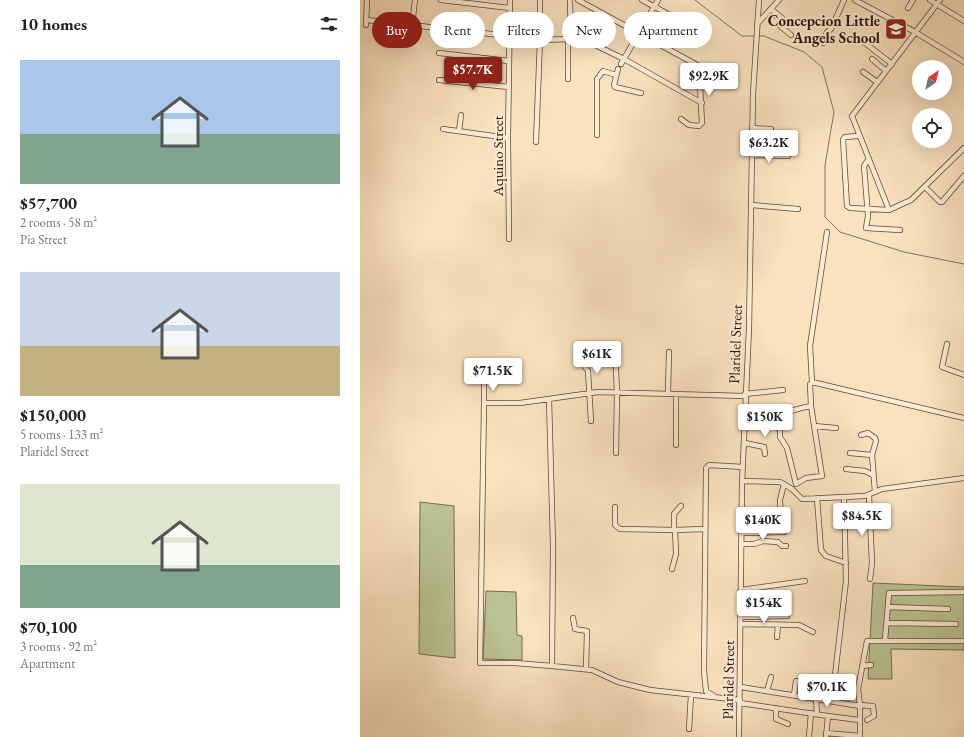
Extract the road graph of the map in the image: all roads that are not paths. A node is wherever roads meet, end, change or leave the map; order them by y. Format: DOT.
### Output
graph roads {
  1 [pos="366,0"];
  2 [pos="415,0"];
  3 [pos="441,0"];
  4 [pos="510,0"];
  5 [pos="540,0"];
  6 [pos="570,0"];
  7 [pos="578,0"];
  8 [pos="642,0"];
  9 [pos="658,0"];
  10 [pos="759,0"];
  11 [pos="779,0"];
  12 [pos="844,0"];
  13 [pos="855,0"];
  14 [pos="913,0"];
  15 [pos="930,0"];
  16 [pos="939,2"];
  17 [pos="654,7"];
  18 [pos="510,8"];
  19 [pos="908,8"];
  20 [pos="771,9"];
  21 [pos="414,12"];
  22 [pos="510,12"];
  23 [pos="540,12"];
  24 [pos="570,12"];
  25 [pos="651,12"];
  26 [pos="664,12"];
  27 [pos="782,18"];
  28 [pos="774,21"];
  29 [pos="964,21"];
  30 [pos="372,23"];
  31 [pos="757,24"];
  32 [pos="624,25"];
  33 [pos="422,26"];
  34 [pos="915,32"];
  35 [pos="493,34"];
  36 [pos="790,35"];
  37 [pos="822,43"];
  38 [pos="865,43"];
  39 [pos="509,48"];
  40 [pos="540,48"];
  41 [pos="569,48"];
  42 [pos="598,48"];
  43 [pos="630,48"];
  44 [pos="666,48"];
  45 [pos="439,53"];
  46 [pos="872,59"];
  47 [pos="508,61"];
  48 [pos="964,62"];
  49 [pos="621,64"];
  50 [pos="892,64"];
  51 [pos="886,71"];
  52 [pos="863,72"];
  53 [pos="616,75"];
  54 [pos="568,79"];
  55 [pos="439,80"];
  56 [pos="877,82"];
  57 [pos="509,87"];
  58 [pos="641,93"];
  59 [pos="702,103"];
  60 [pos="461,115"];
  61 [pos="680,119"];
  62 [pos="752,128"];
  63 [pos="443,129"];
  64 [pos="771,129"];
  65 [pos="459,131"];
  66 [pos="597,135"];
  67 [pos="858,136"];
  68 [pos="508,138"];
  69 [pos="752,140"];
  70 [pos="789,141"];
  71 [pos="536,142"];
  72 [pos="964,148"];
  73 [pos="752,155"];
  74 [pos="788,156"];
  75 [pos="868,160"];
  76 [pos="964,176"];
  77 [pos="925,187"];
  78 [pos="751,205"];
  79 [pos="798,209"];
  80 [pos="868,209"];
  81 [pos="889,210"];
  82 [pos="900,230"];
  83 [pos="827,232"];
  84 [pos="509,239"];
  85 [pos="947,344"];
  86 [pos="615,346"];
  87 [pos="669,352"];
  88 [pos="584,367"];
  89 [pos="964,375"];
  90 [pos="484,381"];
  91 [pos="812,382"];
  92 [pos="783,390"];
  93 [pos="590,393"];
  94 [pos="617,393"];
  95 [pos="668,394"];
  96 [pos="676,394"];
  97 [pos="745,394"];
  98 [pos="549,399"];
  99 [pos="484,403"];
  100 [pos="811,406"];
  101 [pos="964,418"];
  102 [pos="591,421"];
  103 [pos="745,424"];
  104 [pos="773,426"];
  105 [pos="814,426"];
  106 [pos="836,428"];
  107 [pos="861,435"];
  108 [pos="745,443"];
  109 [pos="676,445"];
  110 [pos="850,452"];
  111 [pos="616,453"];
  112 [pos="765,454"];
  113 [pos="872,455"];
  114 [pos="743,467"];
  115 [pos="846,469"];
  116 [pos="873,476"];
  117 [pos="964,478"];
  118 [pos="743,480"];
  119 [pos="784,484"];
  120 [pos="796,484"];
  121 [pos="792,489"];
  122 [pos="875,492"];
  123 [pos="869,495"];
  124 [pos="844,497"];
  125 [pos="817,498"];
  126 [pos="681,506"];
  127 [pos="616,507"];
  128 [pos="781,518"];
  129 [pos="761,522"];
  130 [pos="742,523"];
  131 [pos="704,528"];
  132 [pos="675,530"];
  133 [pos="742,532"];
  134 [pos="784,532"];
  135 [pos="742,544"];
  136 [pos="786,546"];
  137 [pos="846,564"];
  138 [pos="672,569"];
  139 [pos="870,578"];
  140 [pos="804,581"];
  141 [pos="741,590"];
  142 [pos="964,592"];
  143 [pos="888,607"];
  144 [pos="948,608"];
  145 [pos="786,616"];
  146 [pos="741,617"];
  147 [pos="573,618"];
  148 [pos="887,623"];
  149 [pos="740,624"];
  150 [pos="956,624"];
  151 [pos="778,625"];
  152 [pos="813,632"];
  153 [pos="777,637"];
  154 [pos="886,640"];
  155 [pos="964,641"];
  156 [pos="552,666"];
  157 [pos="862,666"];
  158 [pos="871,666"];
  159 [pos="586,669"];
  160 [pos="771,678"];
  161 [pos="796,681"];
  162 [pos="741,687"];
  163 [pos="706,691"];
  164 [pos="767,691"];
  165 [pos="691,695"];
  166 [pos="794,695"];
  167 [pos="697,696"];
  168 [pos="715,697"];
  169 [pos="816,698"];
  170 [pos="740,701"];
  171 [pos="832,701"];
  172 [pos="860,705"];
  173 [pos="776,708"];
  174 [pos="811,714"];
  175 [pos="817,714"];
  176 [pos="828,716"];
  177 [pos="859,720"];
  178 [pos="867,720"];
  179 [pos="788,724"];
  180 [pos="689,729"];
  181 [pos="826,735"];
  182 [pos="740,737"];
  183 [pos="809,737"];
  184 [pos="860,737"];
  1 -- 30 [label="street"];
  2 -- 21 [label="street"];
  3 -- 18 [label="street"];
  4 -- 18 [label="street, Aquino Street"];
  5 -- 23 [label="street"];
  6 -- 24 [label="street"];
  7 -- 32 [label="street"];
  8 -- 17 [label="street"];
  9 -- 17 [label="street"];
  10 -- 31 [label="street, Plaridel Street"];
  11 -- 20 [label="street"];
  12 -- 37 [label="street"];
  13 -- 34 [label="street"];
  14 -- 19 [label="street"];
  15 -- 16 [label="street"];
  16 -- 29 [label="street"];
  16 -- 34 [label="street"];
  17 -- 25 [label="street"];
  17 -- 26 [label="street"];
  18 -- 22 [label="street, Aquino Street"];
  20 -- 27 [label="street"];
  20 -- 31 [label="street"];
  28 -- 36 [label="street"];
  31 -- 62 [label="street, Plaridel Street"];
  33 -- 35 [label="street"];
  34 -- 48 [label="street"];
  34 -- 50 [label="street"];
  38 -- 50 [label="street"];
  39 -- 47 [label="street, Aquino Street"];
  40 -- 71 [label="street"];
  41 -- 54 [label="street"];
  42 -- 49 [label="street"];
  43 -- 49 [label="street"];
  44 -- 59 [label="street"];
  45 -- 47 [label="street"];
  46 -- 51 [label="street"];
  47 -- 57 [label="street, Aquino Street"];
  49 -- 53 [label="street"];
  49 -- 59 [label="street"];
  50 -- 51 [label="street"];
  51 -- 56 [label="street"];
  52 -- 56 [label="street"];
  53 -- 58 [label="street"];
  53 -- 66 [label="street"];
  55 -- 57 [label="street"];
  56 -- 67 [label="street"];
  57 -- 68 [label="street, Aquino Street"];
  59 -- 61 [label="street"];
  60 -- 65 [label="street"];
  62 -- 64 [label="street"];
  62 -- 69 [label="street, Plaridel Street"];
  63 -- 65 [label="street"];
  65 -- 68 [label="street"];
  67 -- 75 [label="street"];
  67 -- 80 [label="street"];
  68 -- 84 [label="street, Aquino Street"];
  69 -- 70 [label="street"];
  69 -- 73 [label="street, Plaridel Street"];
  72 -- 77 [label="street"];
  73 -- 74 [label="street"];
  73 -- 78 [label="street, Plaridel Street"];
  75 -- 80 [label="street"];
  75 -- 81 [label="street"];
  76 -- 77 [label="street"];
  77 -- 81 [label="street"];
  78 -- 79 [label="street"];
  78 -- 97 [label="street, Plaridel Street"];
  80 -- 81 [label="street"];
  80 -- 82 [label="street"];
  83 -- 91 [label="street"];
  85 -- 89 [label="street"];
  86 -- 94 [label="street"];
  87 -- 95 [label="street"];
  88 -- 93 [label="street"];
  90 -- 99 [label="street"];
  91 -- 100 [label="street"];
  91 -- 101 [label="street"];
  92 -- 97 [label="street"];
  93 -- 94 [label="street"];
  93 -- 98 [label="street"];
  93 -- 102 [label="street"];
  94 -- 95 [label="street"];
  94 -- 111 [label="street"];
  95 -- 96 [label="street"];
  96 -- 97 [label="street"];
  96 -- 109 [label="street"];
  97 -- 103 [label="street, Plaridel Street"];
  98 -- 99 [label="street"];
  98 -- 156 [label="street"];
  99 -- 156 [label="street"];
  100 -- 104 [label="street"];
  100 -- 105 [label="street"];
  103 -- 104 [label="street"];
  103 -- 108 [label="street, Plaridel Street"];
  104 -- 120 [label="street"];
  105 -- 106 [label="street"];
  105 -- 120 [label="street"];
  107 -- 113 [label="street"];
  108 -- 112 [label="street"];
  108 -- 114 [label="street, Plaridel Street"];
  110 -- 113 [label="street"];
  113 -- 116 [label="street"];
  114 -- 118 [label="street, Plaridel Street"];
  114 -- 131 [label="street"];
  115 -- 116 [label="street"];
  116 -- 122 [label="street"];
  117 -- 122 [label="street"];
  118 -- 119 [label="street"];
  118 -- 130 [label="street, Plaridel Street"];
  119 -- 121 [label="street"];
  119 -- 128 [label="street"];
  120 -- 121 [label="street"];
  121 -- 125 [label="street"];
  122 -- 123 [label="street"];
  123 -- 124 [label="street"];
  123 -- 139 [label="street"];
  124 -- 125 [label="street"];
  124 -- 137 [label="street"];
  125 -- 137 [label="street"];
  126 -- 132 [label="street"];
  127 -- 132 [label="street"];
  129 -- 130 [label="street"];
  130 -- 133 [label="street, Plaridel Street"];
  131 -- 132 [label="street"];
  131 -- 163 [label="street"];
  132 -- 138 [label="street"];
  133 -- 134 [label="street"];
  133 -- 135 [label="street, Plaridel Street"];
  135 -- 136 [label="street"];
  135 -- 141 [label="street, Plaridel Street"];
  137 -- 171 [label="street"];
  140 -- 141 [label="street"];
  141 -- 146 [label="street, Plaridel Street"];
  142 -- 143 [label="street"];
  143 -- 144 [label="street"];
  143 -- 148 [label="street"];
  145 -- 146 [label="street"];
  146 -- 149 [label="street, Plaridel Street"];
  147 -- 159 [label="street"];
  148 -- 150 [label="street"];
  148 -- 154 [label="street"];
  149 -- 151 [label="street"];
  149 -- 162 [label="street, Plaridel Street"];
  151 -- 152 [label="street"];
  151 -- 153 [label="street"];
  154 -- 155 [label="street"];
  154 -- 157 [label="street"];
  156 -- 159 [label="street"];
  157 -- 158 [label="street"];
  157 -- 172 [label="street"];
  159 -- 165 [label="street"];
  160 -- 164 [label="street"];
  161 -- 166 [label="street"];
  162 -- 164 [label="street"];
  162 -- 170 [label="street, Plaridel Street"];
  163 -- 167 [label="street"];
  163 -- 168 [label="street"];
  164 -- 166 [label="street"];
  165 -- 167 [label="street"];
  165 -- 180 [label="street"];
  166 -- 169 [label="street"];
  167 -- 168 [label="street"];
  168 -- 170 [label="street"];
  169 -- 171 [label="street"];
  169 -- 175 [label="street"];
  170 -- 173 [label="street"];
  170 -- 182 [label="street, Plaridel Street"];
  171 -- 172 [label="street"];
  172 -- 177 [label="street"];
  172 -- 178 [label="street"];
  173 -- 174 [label="street"];
  173 -- 179 [label="street"];
  174 -- 175 [label="street"];
  174 -- 183 [label="street"];
  175 -- 176 [label="street"];
  176 -- 177 [label="street"];
  176 -- 181 [label="street"];
  177 -- 184 [label="street"];
  181 -- 184 [label="street"];
}
